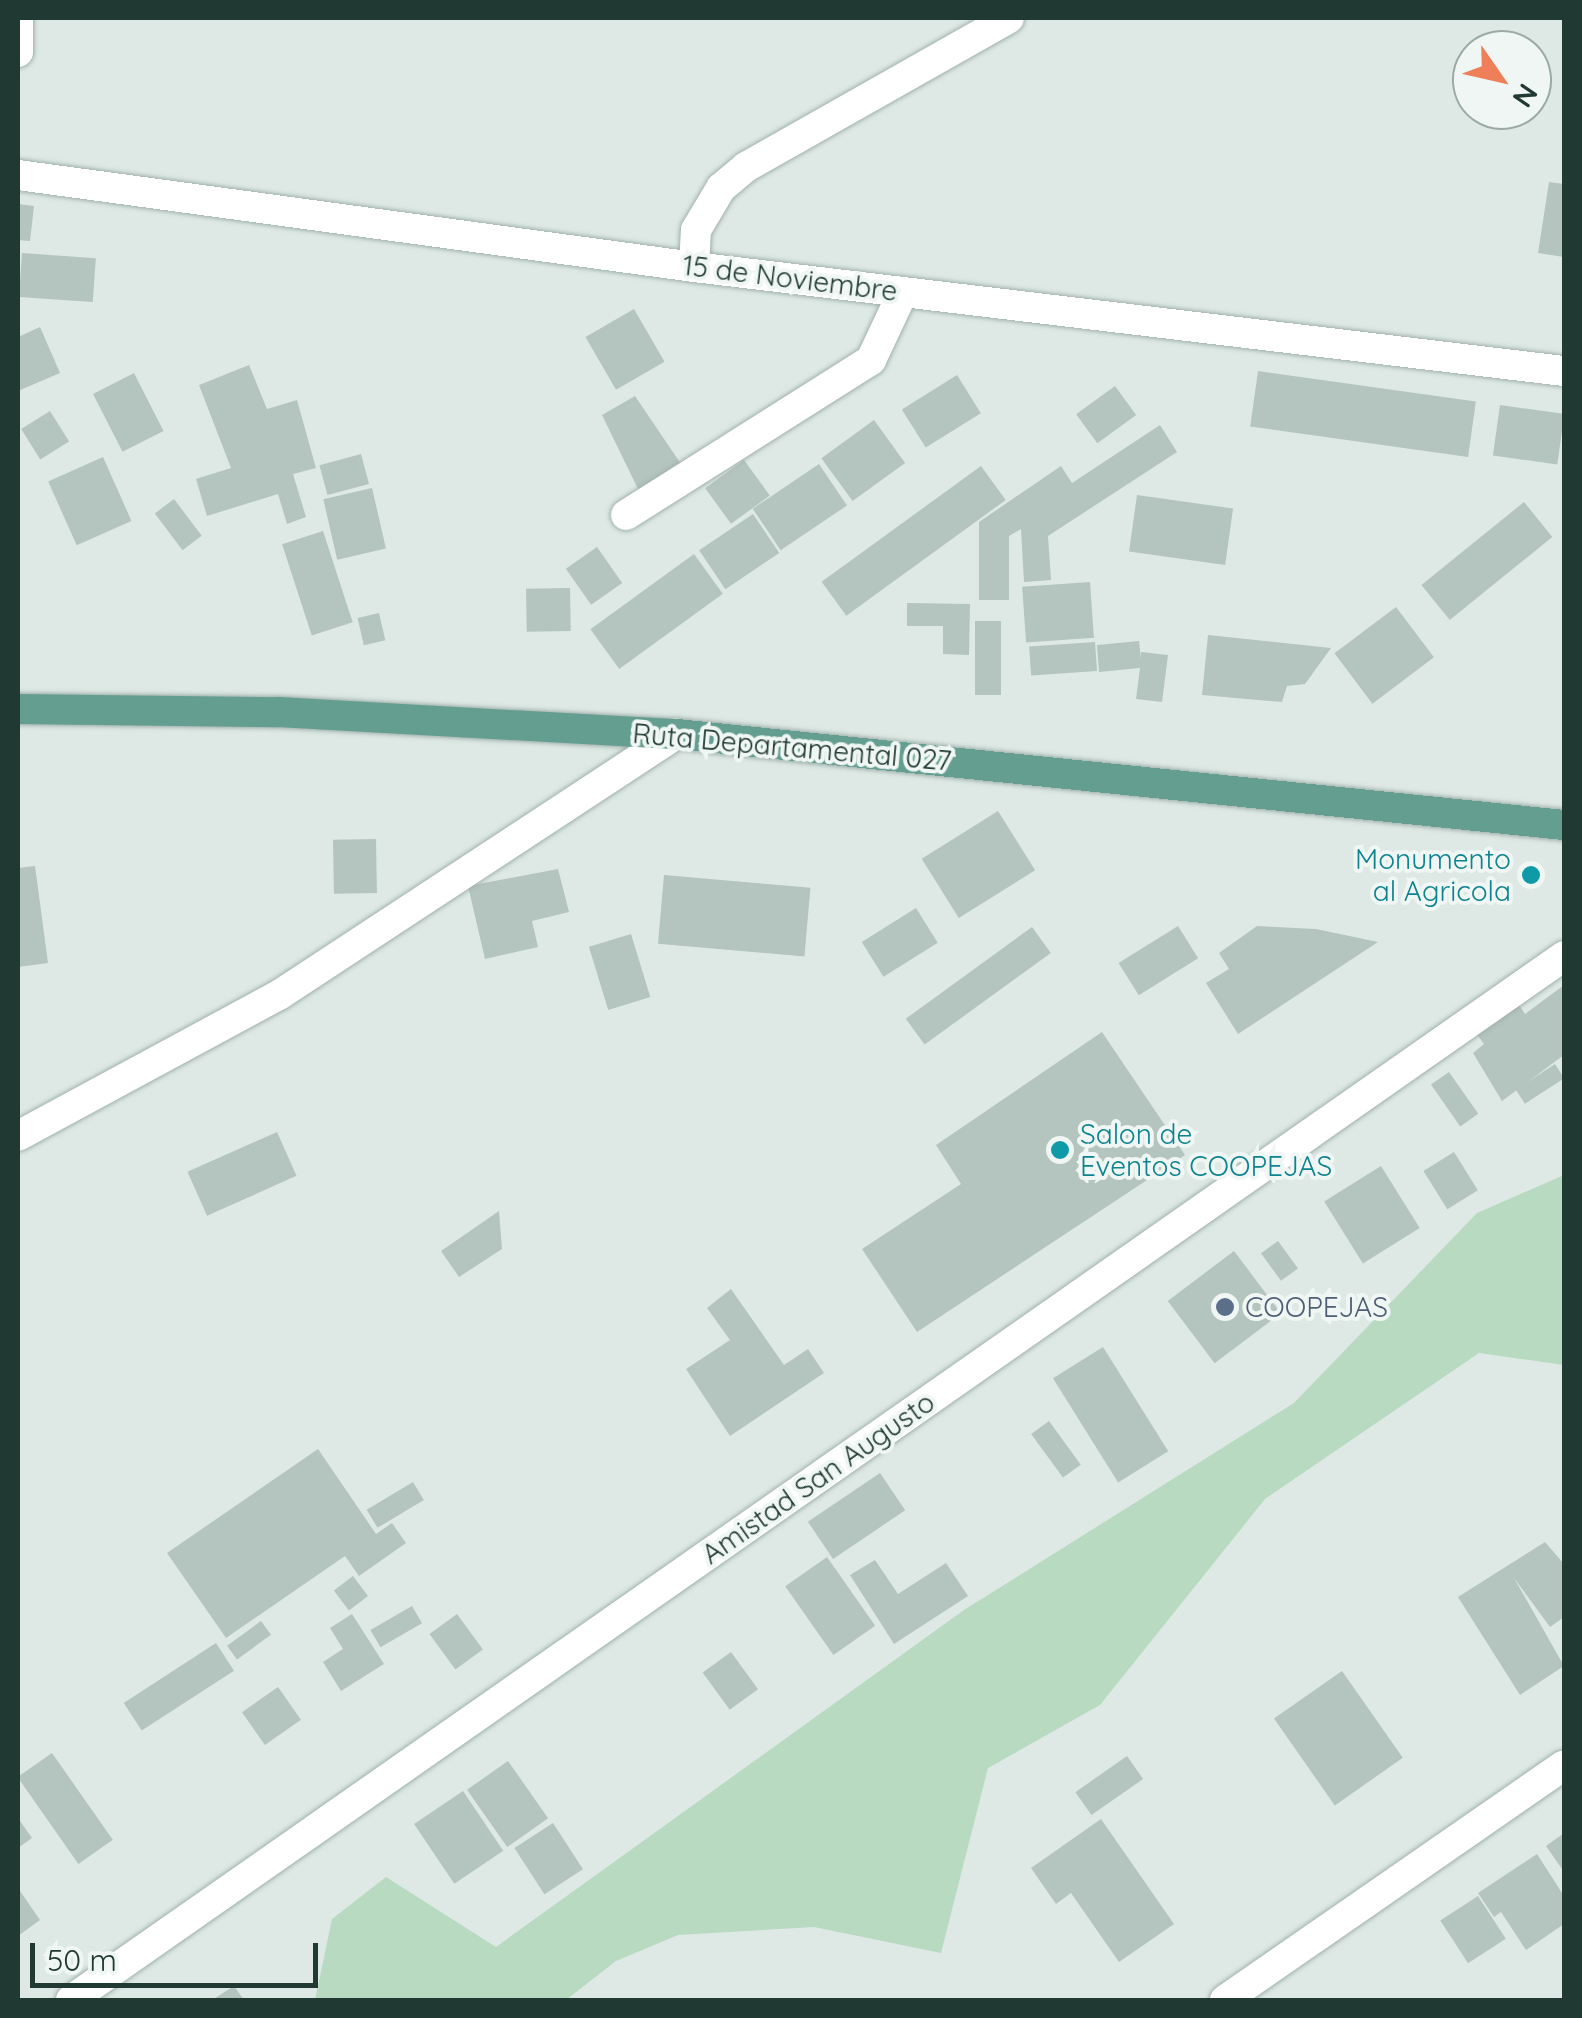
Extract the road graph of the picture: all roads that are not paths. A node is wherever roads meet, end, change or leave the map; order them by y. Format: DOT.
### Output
graph roads {
  1 [pos="1009,18"];
  2 [pos="18,21"];
  3 [pos="18,52"];
  4 [pos="18,175"];
  5 [pos="694,267"];
  6 [pos="903,292"];
  7 [pos="1564,370"];
  8 [pos="626,515"];
  9 [pos="18,709"];
  10 [pos="677,734"];
  11 [pos="1564,826"];
  12 [pos="1564,956"];
  13 [pos="18,1136"];
  14 [pos="1564,1765"];
  15 [pos="71,2000"];
  16 [pos="1226,2000"];
  1 -- 5 [label="street"];
  2 -- 3 [label="street"];
  4 -- 5 [label="street, 15 de Noviembre"];
  5 -- 6 [label="street, 15 de Noviembre"];
  6 -- 7 [label="street, 15 de Noviembre"];
  6 -- 8 [label="street"];
  9 -- 10 [label="main road, Ruta Departamental 027"];
  10 -- 11 [label="main road, Ruta Departamental 027"];
  10 -- 13 [label="street"];
  12 -- 15 [label="street, Amistad San Augusto"];
  14 -- 16 [label="street"];
}
